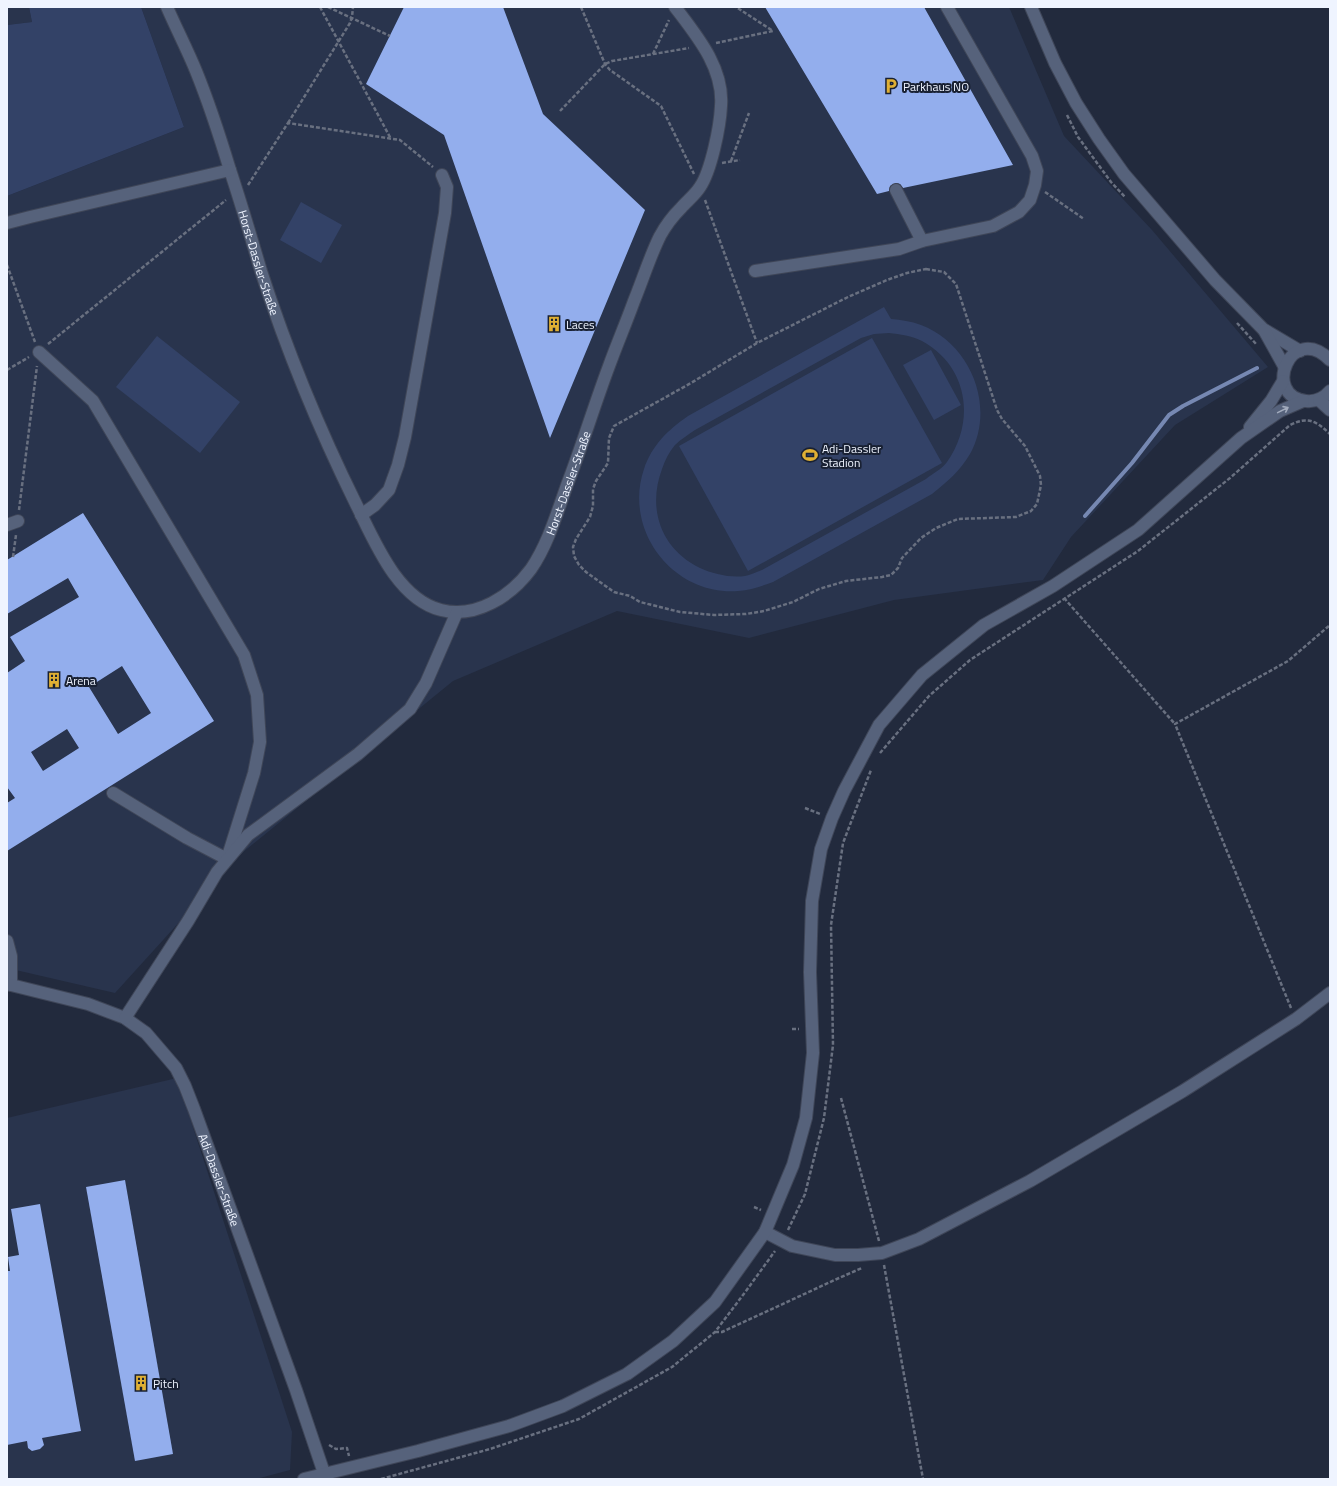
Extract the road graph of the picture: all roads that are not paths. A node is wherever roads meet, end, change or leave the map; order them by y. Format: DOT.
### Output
graph roads {
  1 [pos="167,7"];
  2 [pos="947,7"];
  3 [pos="1031,7"];
  4 [pos="674,10"];
  5 [pos="230,170"];
  6 [pos="442,175"];
  7 [pos="896,190"];
  8 [pos="7,223"];
  9 [pos="922,241"];
  10 [pos="755,271"];
  11 [pos="1263,329"];
  12 [pos="1300,351"];
  13 [pos="39,352"];
  14 [pos="1330,360"];
  15 [pos="1284,366"];
  16 [pos="1283,381"];
  17 [pos="1330,391"];
  18 [pos="1319,400"];
  19 [pos="1303,401"];
  20 [pos="1330,410"];
  21 [pos="1241,438"];
  22 [pos="362,515"];
  23 [pos="456,612"];
  24 [pos="113,793"];
  25 [pos="227,859"];
  26 [pos="7,941"];
  27 [pos="9,985"];
  28 [pos="1330,993"];
  29 [pos="126,1018"];
  30 [pos="765,1232"];
  31 [pos="325,1476"];
  32 [pos="304,1479"];
  1 -- 5 [label="street, Horst-Dassler-Straße"];
  2 -- 9 [label="street"];
  3 -- 11 [label="street"];
  4 -- 23 [label="street, Horst-Dassler-Straße"];
  5 -- 8 [label="street"];
  5 -- 22 [label="street, Horst-Dassler-Straße"];
  6 -- 22 [label="street"];
  7 -- 9 [label="street"];
  9 -- 10 [label="street"];
  11 -- 12 [label="street"];
  11 -- 15 [label="street"];
  12 -- 14 [label="street"];
  12 -- 15 [label="street"];
  13 -- 25 [label="street"];
  15 -- 16 [label="street"];
  16 -- 19 [label="street"];
  16 -- 21 [label="street"];
  17 -- 18 [label="street"];
  18 -- 19 [label="street"];
  18 -- 20 [label="street"];
  21 -- 19 [label="street, one-way"];
  21 -- 30 [label="street"];
  22 -- 23 [label="street, Horst-Dassler-Straße"];
  23 -- 25 [label="street"];
  24 -- 25 [label="street"];
  25 -- 29 [label="street"];
  26 -- 27 [label="street, Adi-Dassler-Straße"];
  27 -- 29 [label="street, Adi-Dassler-Straße"];
  28 -- 30 [label="street"];
  29 -- 31 [label="street, Adi-Dassler-Straße"];
  30 -- 31 [label="street"];
  31 -- 32 [label="street"];
}
